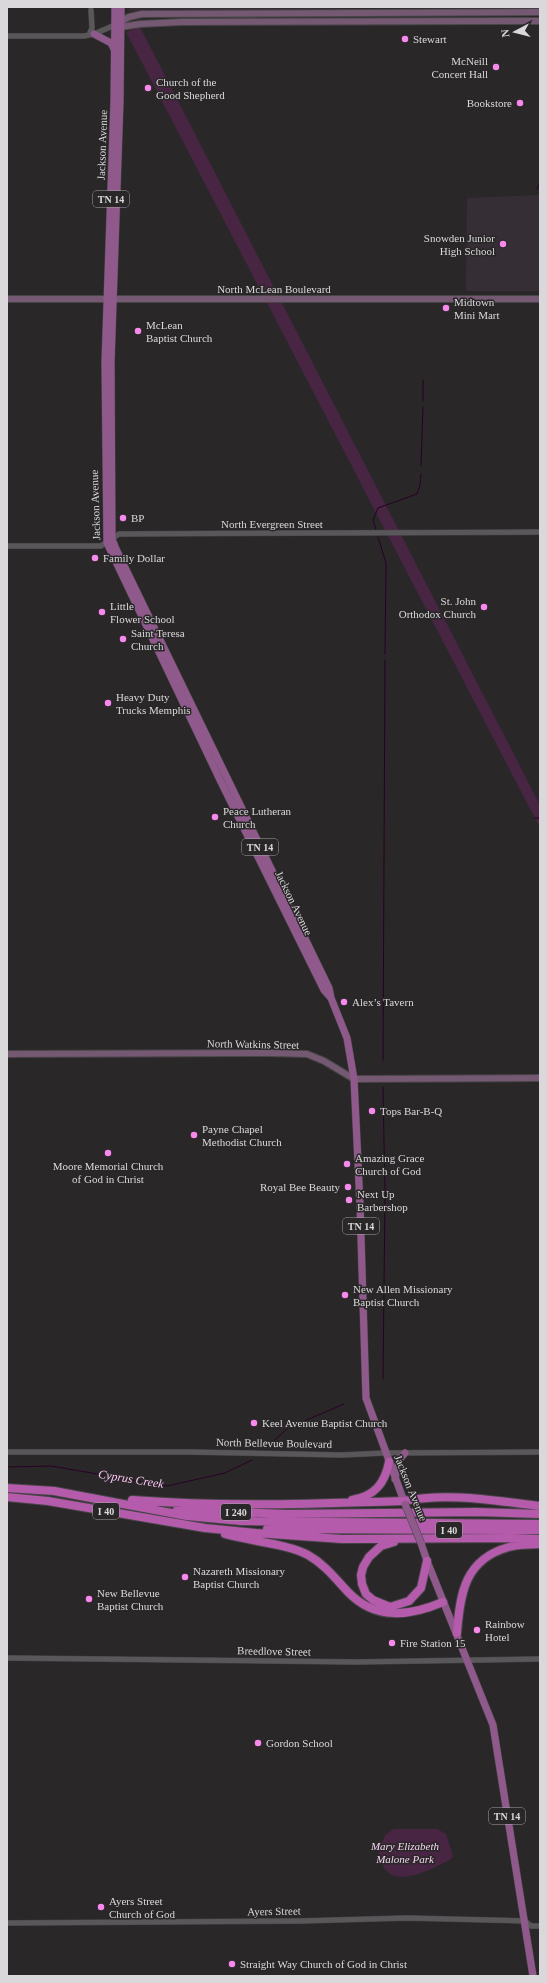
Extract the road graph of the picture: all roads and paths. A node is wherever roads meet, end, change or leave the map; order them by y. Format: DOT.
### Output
graph roads {
  1 [pos="115,7"];
  2 [pos="121,7"];
  3 [pos="91,10"];
  4 [pos="524,12"];
  5 [pos="532,12"];
  6 [pos="540,12"];
  7 [pos="524,21"];
  8 [pos="532,21"];
  9 [pos="540,22"];
  10 [pos="119,24"];
  11 [pos="92,34"];
  12 [pos="7,36"];
  13 [pos="115,51"];
  14 [pos="111,298"];
  15 [pos="7,299"];
  16 [pos="540,299"];
  17 [pos="540,532"];
  18 [pos="109,541"];
  19 [pos="7,546"];
  20 [pos="7,1054"];
  21 [pos="540,1078"];
  22 [pos="354,1079"];
  23 [pos="7,1452"];
  24 [pos="540,1452"];
  25 [pos="385,1453"];
  26 [pos="405,1453"];
  27 [pos="389,1462"];
  28 [pos="395,1479"];
  29 [pos="7,1488"];
  30 [pos="7,1497"];
  31 [pos="98,1498"];
  32 [pos="110,1500"];
  33 [pos="332,1503"];
  34 [pos="404,1503"];
  35 [pos="540,1506"];
  36 [pos="540,1514"];
  37 [pos="540,1524"];
  38 [pos="205,1528"];
  39 [pos="214,1529"];
  40 [pos="540,1530"];
  41 [pos="540,1539"];
  42 [pos="404,1540"];
  43 [pos="540,1544"];
  44 [pos="427,1561"];
  45 [pos="443,1602"];
  46 [pos="456,1633"];
  47 [pos="7,1658"];
  48 [pos="540,1659"];
  49 [pos="467,1660"];
  50 [pos="525,1921"];
  51 [pos="7,1923"];
  52 [pos="540,1926"];
  53 [pos="533,1976"];
  1 -- 10 [label="main road, Jackson Avenue / TN 14"];
  2 -- 10 [label="main road, Jackson Avenue / TN 14"];
  3 -- 11 [label="street"];
  4 -- 5 [label="main road"];
  4 -- 7 [label="main road"];
  4 -- 10 [label="main road"];
  5 -- 6 [label="main road"];
  5 -- 8 [label="main road"];
  7 -- 8 [label="main road"];
  7 -- 10 [label="main road"];
  8 -- 9 [label="main road"];
  10 -- 11 [label="street"];
  10 -- 13 [label="main road, Jackson Avenue / TN 14"];
  10 -- 14 [label="main road, Jackson Avenue / TN 14"];
  11 -- 12 [label="street"];
  11 -- 13 [label="main road"];
  13 -- 14 [label="main road, Jackson Avenue / TN 14"];
  14 -- 15 [label="main road, North McLean Boulevard"];
  14 -- 16 [label="main road, North McLean Boulevard"];
  14 -- 18 [label="main road, Jackson Avenue / TN 14"];
  17 -- 18 [label="street, North Evergreen Street"];
  18 -- 19 [label="street, North Evergreen Street"];
  18 -- 22 [label="main road, Jackson Avenue / TN 14"];
  20 -- 22 [label="main road, North Watkins Street"];
  21 -- 22 [label="main road"];
  22 -- 25 [label="main road, Jackson Avenue / TN 14"];
  23 -- 25 [label="street, North Bellevue Boulevard"];
  24 -- 26 [label="street, North Bellevue Boulevard"];
  25 -- 26 [label="street, North Bellevue Boulevard"];
  25 -- 27 [label="main road, Jackson Avenue / TN 14"];
  26 -- 28 [label="main road"];
  27 -- 28 [label="main road, Jackson Avenue / TN 14"];
  27 -- 33 [label="highway"];
  28 -- 34 [label="main road, Jackson Avenue / TN 14"];
  29 -- 31 [label="highway, I 40"];
  30 -- 38 [label="highway, I 40"];
  31 -- 32 [label="highway, I 40"];
  31 -- 33 [label="highway"];
  32 -- 36 [label="highway, I 240"];
  32 -- 37 [label="highway, I 40"];
  33 -- 34 [label="highway"];
  34 -- 35 [label="highway"];
  34 -- 44 [label="main road, Jackson Avenue / TN 14, bridge"];
  38 -- 39 [label="highway, I 40"];
  38 -- 45 [label="highway"];
  39 -- 40 [label="highway, I 40"];
  39 -- 42 [label="highway, I 240"];
  41 -- 42 [label="highway, I 240"];
  42 -- 44 [label="highway"];
  43 -- 46 [label="highway"];
  44 -- 45 [label="main road, Jackson Avenue / TN 14"];
  45 -- 46 [label="main road, Jackson Avenue / TN 14"];
  46 -- 49 [label="main road, Jackson Avenue / TN 14"];
  47 -- 49 [label="street, Breedlove Street"];
  48 -- 49 [label="street, Breedlove Street"];
  49 -- 50 [label="main road, Jackson Avenue / TN 14"];
  50 -- 51 [label="street, Ayers Street"];
  50 -- 52 [label="street, Ayers Street"];
  50 -- 53 [label="main road, Jackson Avenue / TN 14"];
}
